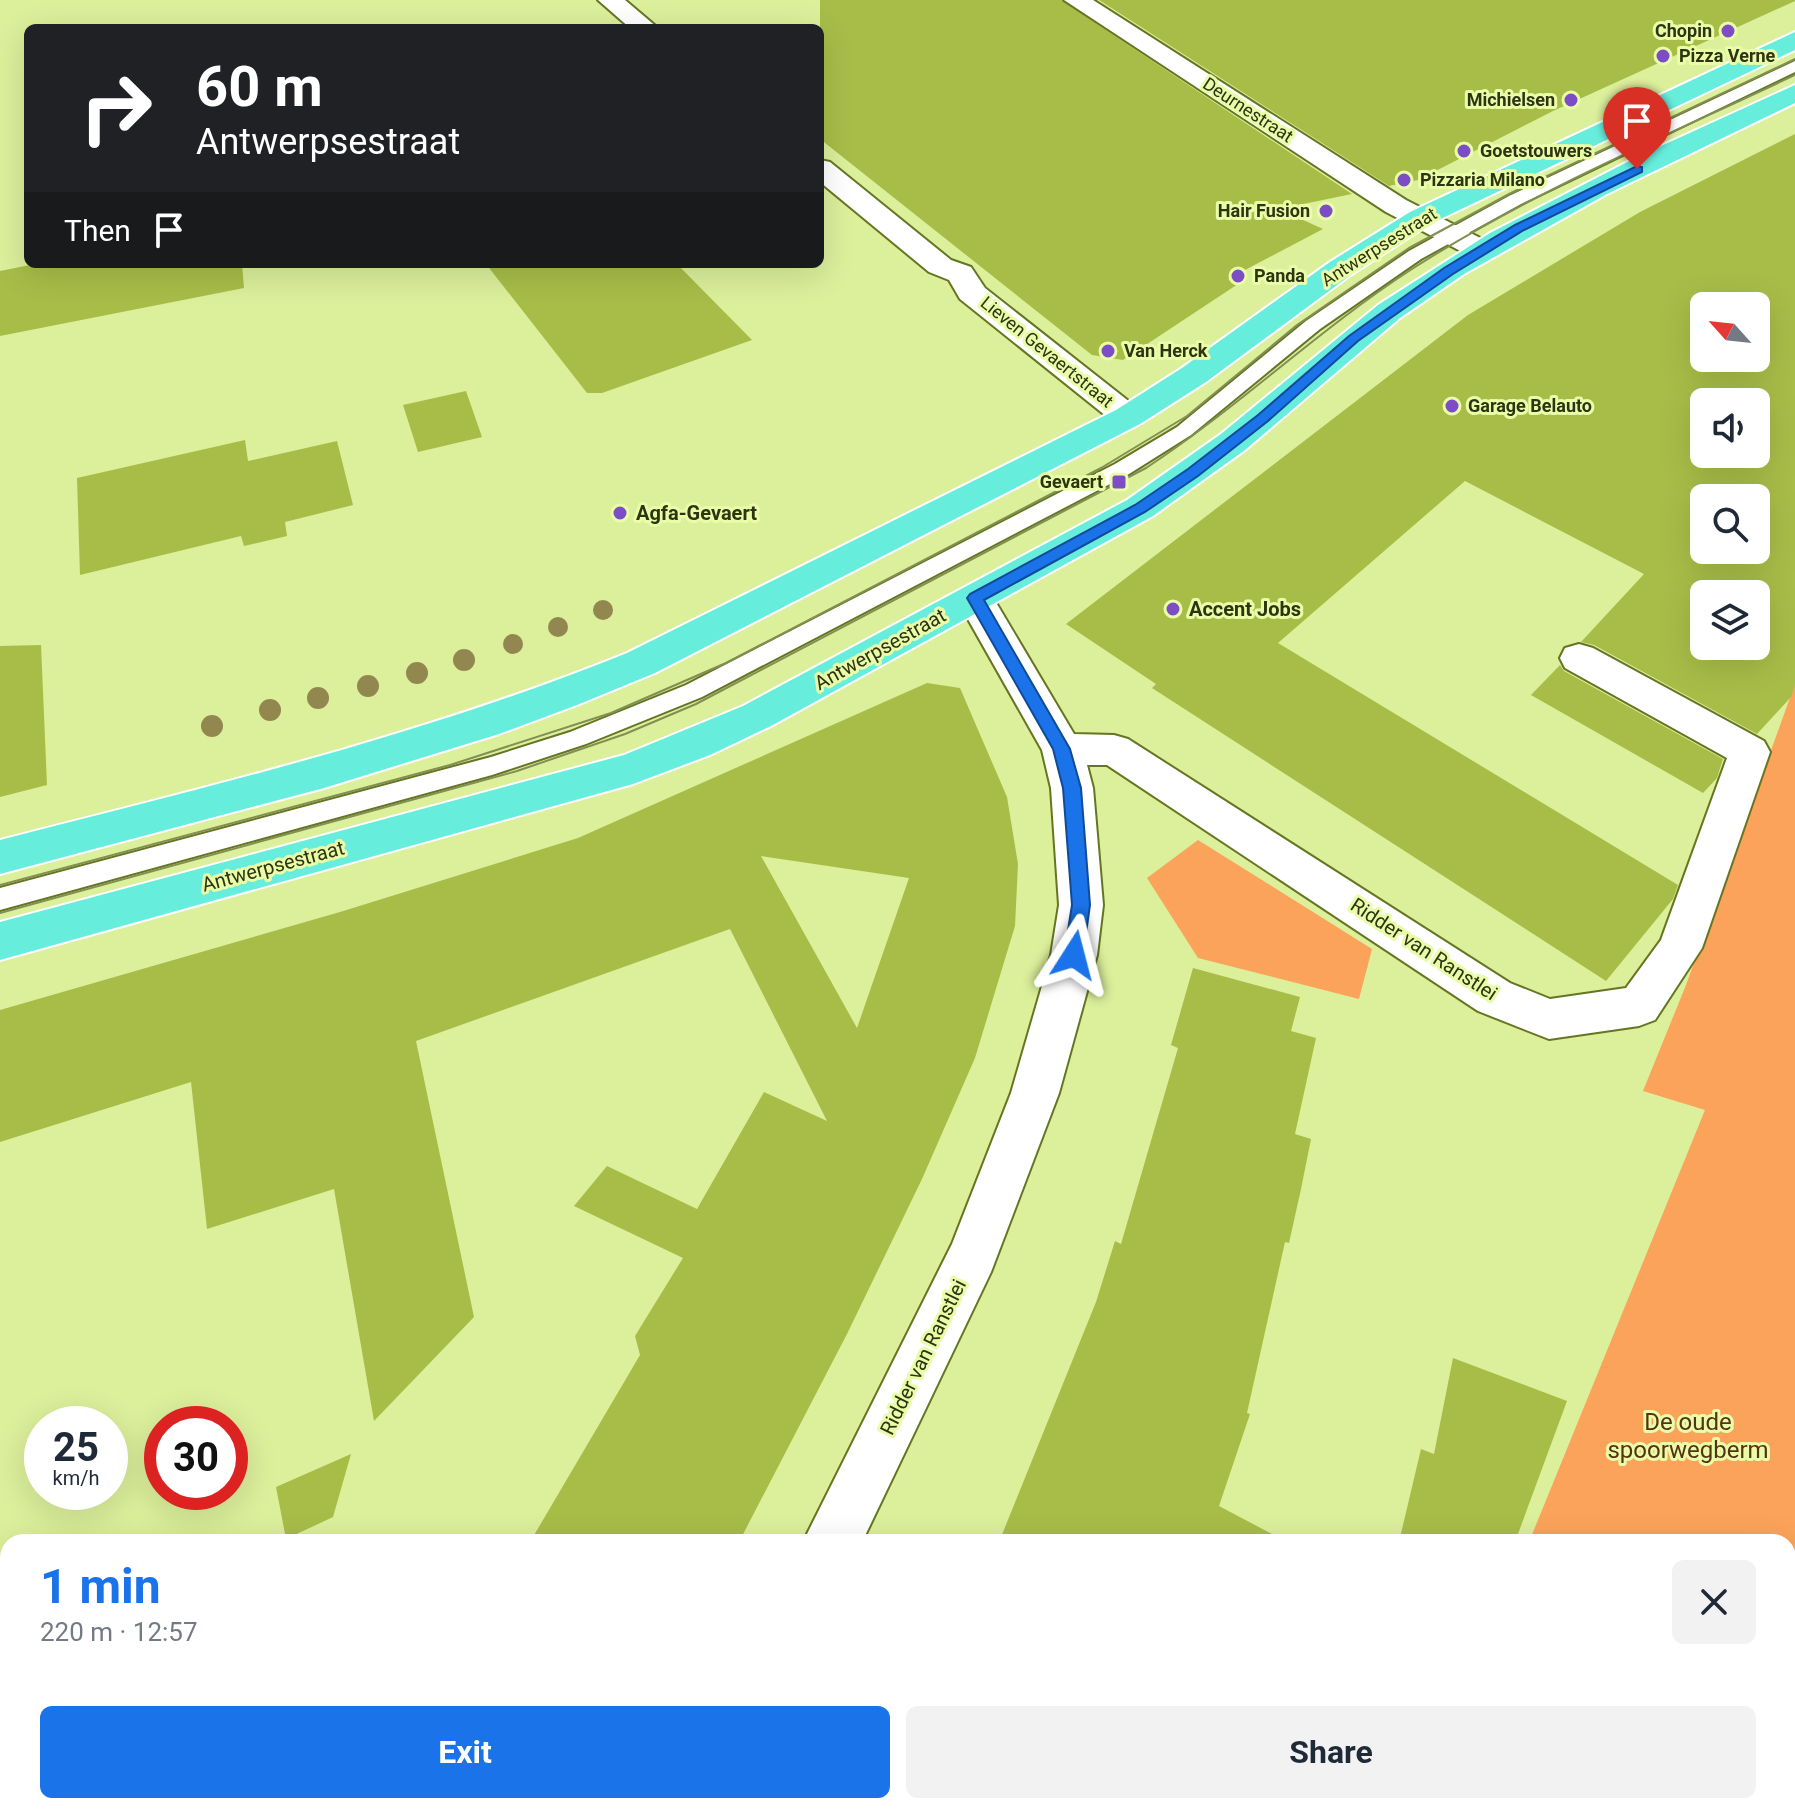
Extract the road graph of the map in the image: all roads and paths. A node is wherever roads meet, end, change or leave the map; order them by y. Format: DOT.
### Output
graph roads {
  1 [pos="610,0"];
  2 [pos="1076,0"];
  3 [pos="640,24"];
  4 [pos="1795,40"];
  5 [pos="1795,66"];
  6 [pos="1795,93"];
  7 [pos="824,171"];
  8 [pos="1420,218"];
  9 [pos="1466,242"];
  10 [pos="1128,417"];
  11 [pos="975,598"];
  12 [pos="1579,658"];
  13 [pos="1062,749"];
  14 [pos="0,857"];
  15 [pos="0,899"];
  16 [pos="0,941"];
  17 [pos="836,1534"];
  1 -- 3 [label="street"];
  2 -- 8 [label="street, Deurnestraat"];
  4 -- 8 [label="main road, Antwerpsestraat"];
  5 -- 9 [label="lane"];
  6 -- 9 [label="main road, Antwerpsestraat"];
  7 -- 10 [label="street, Lieven Gevaertstraat"];
  8 -- 9 [label="street, Deurnestraat"];
  8 -- 10 [label="main road, Antwerpsestraat"];
  9 -- 11 [label="main road, Antwerpsestraat"];
  9 -- 15 [label="lane"];
  10 -- 14 [label="main road, Antwerpsestraat"];
  11 -- 13 [label="street, Ridder van Ranstlei"];
  11 -- 16 [label="main road, Antwerpsestraat"];
  12 -- 13 [label="street, Ridder van Ranstlei"];
  13 -- 17 [label="street, Ridder van Ranstlei"];
}
